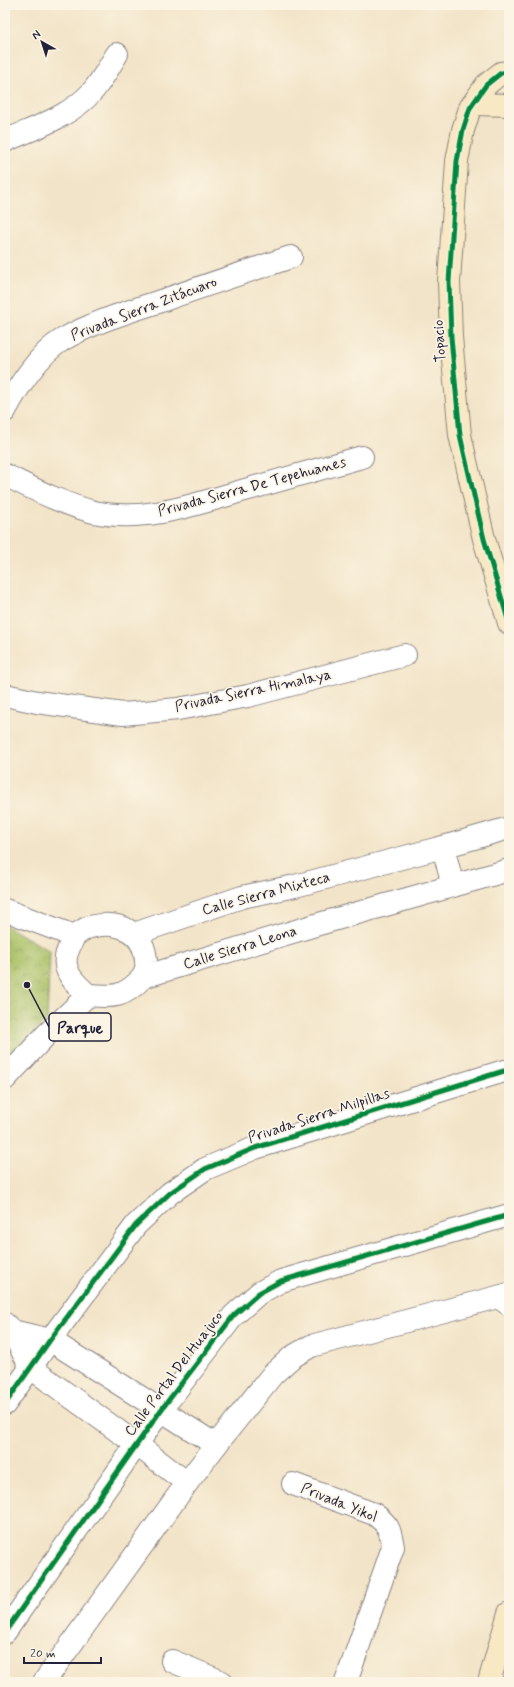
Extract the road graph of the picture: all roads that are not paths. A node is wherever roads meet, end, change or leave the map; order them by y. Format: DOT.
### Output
graph roads {
  1 [pos="117,54"];
  2 [pos="509,72"];
  3 [pos="473,104"];
  4 [pos="509,105"];
  5 [pos="5,142"];
  6 [pos="291,257"];
  7 [pos="5,411"];
  8 [pos="362,457"];
  9 [pos="5,475"];
  10 [pos="509,623"];
  11 [pos="405,655"];
  12 [pos="5,695"];
  13 [pos="509,828"];
  14 [pos="443,847"];
  15 [pos="509,870"];
  16 [pos="453,886"];
  17 [pos="5,910"];
  18 [pos="134,934"];
  19 [pos="74,936"];
  20 [pos="144,978"];
  21 [pos="88,995"];
  22 [pos="504,1071"];
  23 [pos="5,1079"];
  24 [pos="509,1215"];
  25 [pos="503,1300"];
  26 [pos="8,1328"];
  27 [pos="50,1340"];
  28 [pos="31,1368"];
  29 [pos="5,1404"];
  30 [pos="161,1410"];
  31 [pos="136,1444"];
  32 [pos="216,1446"];
  33 [pos="187,1483"];
  34 [pos="293,1484"];
  35 [pos="509,1613"];
  36 [pos="5,1632"];
  37 [pos="172,1661"];
  38 [pos="44,1682"];
  39 [pos="222,1682"];
  40 [pos="346,1682"];
  41 [pos="489,1682"];
  1 -- 5 [label="street"];
  2 -- 3 [label="street, Topacio"];
  3 -- 4 [label="street"];
  3 -- 10 [label="street, Topacio"];
  6 -- 7 [label="street, Privada Sierra Zitácuaro"];
  8 -- 9 [label="street, Privada Sierra De Tepehuanes"];
  11 -- 12 [label="street, Privada Sierra Himalaya"];
  13 -- 14 [label="street, Calle Sierra Mixteca"];
  14 -- 16 [label="street"];
  14 -- 18 [label="street, Calle Sierra Mixteca"];
  15 -- 16 [label="street, Calle Sierra Leona"];
  16 -- 20 [label="street, Calle Sierra Leona"];
  17 -- 19 [label="street"];
  18 -- 19 [label="street"];
  18 -- 20 [label="street"];
  19 -- 21 [label="street"];
  20 -- 21 [label="street, Calle Sierra Leona"];
  21 -- 23 [label="street"];
  22 -- 27 [label="street, Privada Sierra Milpillas"];
  24 -- 30 [label="street, Calle Portal Del Huajuco"];
  25 -- 32 [label="street"];
  26 -- 27 [label="street"];
  26 -- 28 [label="street"];
  27 -- 28 [label="street, Privada Sierra Milpillas"];
  27 -- 30 [label="street"];
  28 -- 29 [label="street, Privada Sierra Milpillas"];
  28 -- 31 [label="street"];
  30 -- 31 [label="street, Calle Portal Del Huajuco"];
  30 -- 32 [label="street"];
  31 -- 33 [label="street"];
  31 -- 36 [label="street, Calle Portal Del Huajuco"];
  32 -- 33 [label="street"];
  33 -- 38 [label="street"];
  34 -- 40 [label="street, Privada Yikol"];
  35 -- 41 [label="street"];
  37 -- 39 [label="street"];
}
